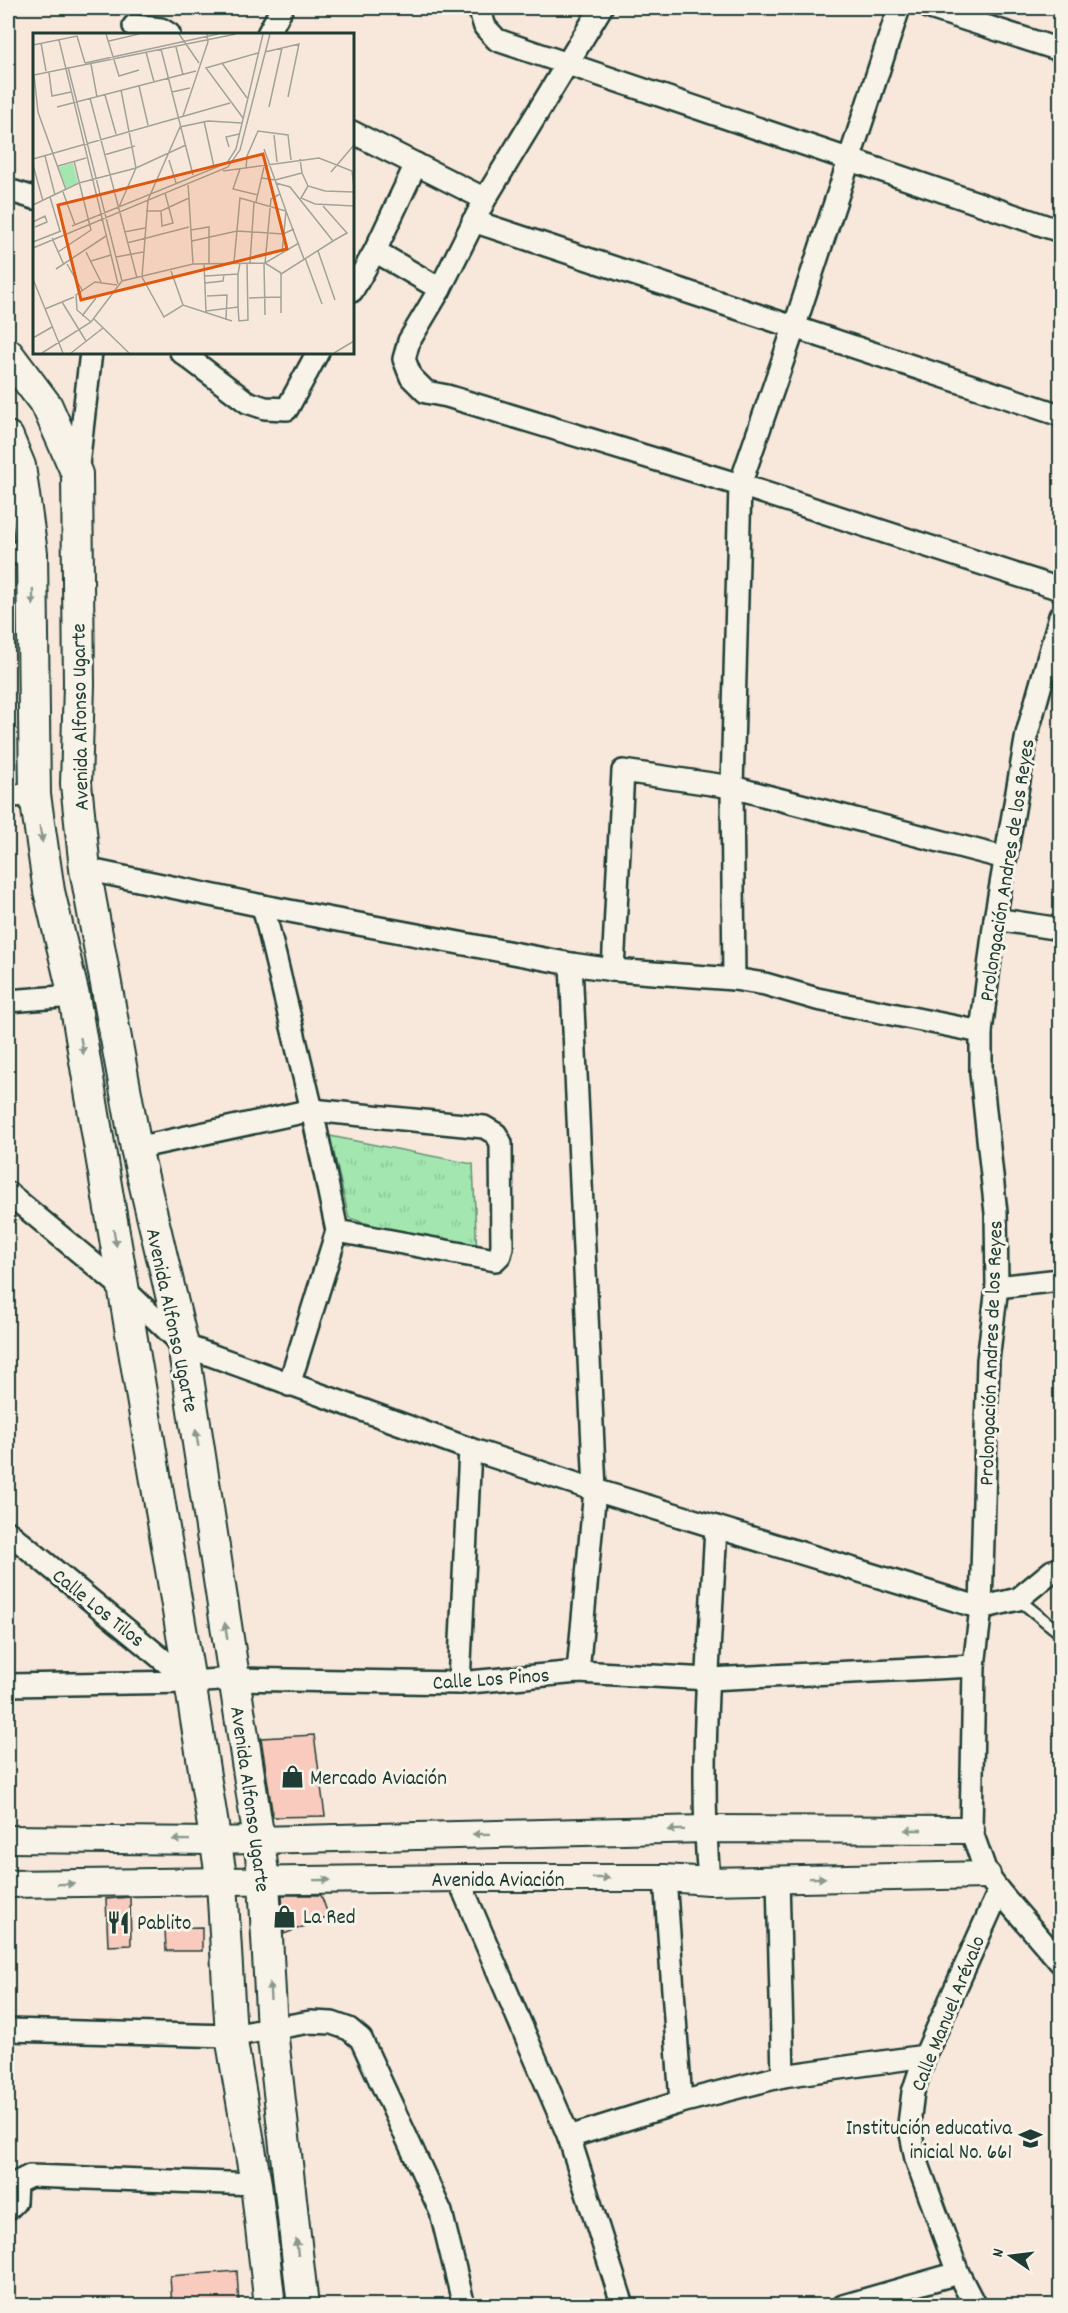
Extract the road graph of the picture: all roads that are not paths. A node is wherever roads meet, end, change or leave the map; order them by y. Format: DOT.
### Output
graph roads {
  1 [pos="282,8"];
  2 [pos="479,8"];
  3 [pos="601,8"];
  4 [pos="899,8"];
  5 [pos="930,8"];
  6 [pos="134,23"];
  7 [pos="167,33"];
  8 [pos="269,33"];
  9 [pos="1060,50"];
  10 [pos="567,64"];
  11 [pos="354,133"];
  12 [pos="849,159"];
  13 [pos="416,164"];
  14 [pos="8,190"];
  15 [pos="33,198"];
  16 [pos="485,199"];
  17 [pos="473,221"];
  18 [pos="1060,231"];
  19 [pos="375,251"];
  20 [pos="354,288"];
  21 [pos="440,289"];
  22 [pos="794,328"];
  23 [pos="8,354"];
  24 [pos="92,354"];
  25 [pos="184,354"];
  26 [pos="317,354"];
  27 [pos="1060,415"];
  28 [pos="8,437"];
  29 [pos="77,474"];
  30 [pos="740,485"];
  31 [pos="20,553"];
  32 [pos="1060,589"];
  33 [pos="1060,616"];
  34 [pos="732,787"];
  35 [pos="21,796"];
  36 [pos="1005,858"];
  37 [pos="86,869"];
  38 [pos="263,906"];
  39 [pos="994,920"];
  40 [pos="1060,929"];
  41 [pos="571,964"];
  42 [pos="613,970"];
  43 [pos="735,979"];
  44 [pos="74,996"];
  45 [pos="8,1001"];
  46 [pos="981,1032"];
  47 [pos="312,1110"];
  48 [pos="136,1148"];
  49 [pos="8,1193"];
  50 [pos="337,1231"];
  51 [pos="1060,1280"];
  52 [pos="997,1287"];
  53 [pos="124,1289"];
  54 [pos="183,1345"];
  55 [pos="289,1385"];
  56 [pos="470,1449"];
  57 [pos="595,1490"];
  58 [pos="716,1527"];
  59 [pos="8,1532"];
  60 [pos="1060,1569"];
  61 [pos="1018,1599"];
  62 [pos="981,1608"];
  63 [pos="1060,1633"];
  64 [pos="974,1666"];
  65 [pos="578,1672"];
  66 [pos="234,1679"];
  67 [pos="709,1679"];
  68 [pos="190,1682"];
  69 [pos="459,1683"];
  70 [pos="8,1685"];
  71 [pos="705,1829"];
  72 [pos="971,1830"];
  73 [pos="8,1839"];
  74 [pos="259,1840"];
  75 [pos="214,1841"];
  76 [pos="458,1878"];
  77 [pos="665,1878"];
  78 [pos="778,1879"];
  79 [pos="264,1881"];
  80 [pos="709,1881"];
  81 [pos="222,1882"];
  82 [pos="993,1883"];
  83 [pos="8,1884"];
  84 [pos="1060,1962"];
  85 [pos="8,2030"];
  86 [pos="272,2030"];
  87 [pos="231,2036"];
  88 [pos="925,2056"];
  89 [pos="783,2076"];
  90 [pos="681,2102"];
  91 [pos="569,2137"];
  92 [pos="256,2184"];
  93 [pos="8,2209"];
  94 [pos="958,2272"];
  95 [pos="270,2306"];
  96 [pos="303,2306"];
  97 [pos="464,2306"];
  98 [pos="622,2306"];
  99 [pos="843,2306"];
  100 [pos="975,2306"];
  1 -- 8 [label="street"];
  2 -- 10 [label="street"];
  3 -- 10 [label="street"];
  4 -- 12 [label="street"];
  5 -- 9 [label="street"];
  6 -- 7 [label="street"];
  10 -- 12 [label="street"];
  10 -- 16 [label="street"];
  11 -- 13 [label="street"];
  12 -- 18 [label="street"];
  12 -- 22 [label="street"];
  13 -- 16 [label="street"];
  13 -- 19 [label="street"];
  14 -- 15 [label="street"];
  16 -- 17 [label="street"];
  17 -- 21 [label="street"];
  17 -- 22 [label="street"];
  19 -- 20 [label="street"];
  19 -- 21 [label="street"];
  21 -- 30 [label="street"];
  22 -- 27 [label="street"];
  22 -- 30 [label="street"];
  23 -- 29 [label="main road, Avenida Alfonso Ugarte"];
  24 -- 29 [label="street"];
  25 -- 26 [label="street"];
  28 -- 31 [label="main road, Avenida Alfonso Ugarte"];
  29 -- 37 [label="main road, Avenida Alfonso Ugarte"];
  30 -- 32 [label="street"];
  30 -- 34 [label="street"];
  31 -- 35 [label="main road, Avenida Alfonso Ugarte, one-way"];
  33 -- 36 [label="street, Prolongación Andres de los Reyes"];
  34 -- 36 [label="street"];
  34 -- 42 [label="street"];
  34 -- 43 [label="street"];
  35 -- 44 [label="main road, Avenida Alfonso Ugarte, one-way"];
  36 -- 39 [label="street, Prolongación Andres de los Reyes"];
  37 -- 38 [label="street"];
  37 -- 48 [label="main road, Avenida Alfonso Ugarte"];
  38 -- 41 [label="street"];
  38 -- 47 [label="street"];
  39 -- 40 [label="street"];
  39 -- 46 [label="street, Prolongación Andres de los Reyes"];
  41 -- 42 [label="street"];
  41 -- 57 [label="street"];
  42 -- 43 [label="street"];
  43 -- 46 [label="street"];
  44 -- 45 [label="street"];
  44 -- 53 [label="main road, Avenida Alfonso Ugarte, one-way"];
  46 -- 52 [label="street, Prolongación Andres de los Reyes"];
  47 -- 48 [label="street"];
  47 -- 50 [label="street"];
  47 -- 50 [label="street"];
  48 -- 54 [label="main road, Avenida Alfonso Ugarte"];
  49 -- 53 [label="street"];
  50 -- 55 [label="street"];
  51 -- 52 [label="street"];
  52 -- 62 [label="street, Prolongación Andres de los Reyes"];
  53 -- 54 [label="street"];
  53 -- 68 [label="main road, Avenida Alfonso Ugarte"];
  54 -- 55 [label="street"];
  66 -- 54 [label="main road, Avenida Alfonso Ugarte, one-way"];
  55 -- 56 [label="street"];
  56 -- 57 [label="street"];
  56 -- 69 [label="street"];
  57 -- 58 [label="street"];
  57 -- 65 [label="street"];
  58 -- 62 [label="street"];
  58 -- 67 [label="street"];
  59 -- 68 [label="street, Calle Los Tilos"];
  60 -- 61 [label="street"];
  61 -- 62 [label="street"];
  61 -- 63 [label="lane"];
  62 -- 64 [label="street, Prolongación Andres de los Reyes"];
  64 -- 67 [label="street, Calle Los Pinos"];
  64 -- 72 [label="street, Prolongación Andres de los Reyes"];
  65 -- 67 [label="street, Calle Los Pinos"];
  65 -- 69 [label="street, Calle Los Pinos"];
  66 -- 68 [label="street, Calle Los Pinos"];
  66 -- 69 [label="street, Calle Los Pinos"];
  66 -- 74 [label="main road, Avenida Alfonso Ugarte"];
  67 -- 71 [label="street"];
  68 -- 70 [label="street, Calle Los Pinos"];
  68 -- 75 [label="main road, Avenida Alfonso Ugarte"];
  72 -- 71 [label="street, Avenida Aviación, one-way"];
  71 -- 74 [label="street, Avenida Aviación, one-way"];
  71 -- 80 [label="street"];
  72 -- 82 [label="street, Prolongación Andres de los Reyes"];
  75 -- 73 [label="street, Avenida Aviación, one-way"];
  74 -- 75 [label="street, Avenida Aviación"];
  74 -- 79 [label="main road, Avenida Alfonso Ugarte"];
  75 -- 81 [label="main road, Avenida Alfonso Ugarte"];
  76 -- 77 [label="street, Avenida Aviación, one-way"];
  79 -- 76 [label="street, Avenida Aviación, one-way"];
  76 -- 91 [label="street"];
  77 -- 80 [label="street, Avenida Aviación"];
  77 -- 90 [label="street"];
  78 -- 80 [label="street, Avenida Aviación"];
  78 -- 82 [label="street, Avenida Aviación, one-way"];
  78 -- 89 [label="street"];
  79 -- 81 [label="street, Avenida Aviación"];
  86 -- 79 [label="main road, Avenida Alfonso Ugarte, one-way"];
  83 -- 81 [label="street, Avenida Aviación, one-way"];
  81 -- 87 [label="main road, Avenida Alfonso Ugarte"];
  82 -- 84 [label="street, Prolongación Andres de los Reyes"];
  82 -- 88 [label="street, Calle Manuel Arévalo"];
  85 -- 87 [label="street"];
  86 -- 87 [label="street"];
  96 -- 86 [label="main road, Avenida Alfonso Ugarte, one-way"];
  86 -- 97 [label="street"];
  87 -- 92 [label="main road, Avenida Alfonso Ugarte"];
  88 -- 89 [label="street"];
  88 -- 94 [label="street, Calle Manuel Arévalo"];
  89 -- 90 [label="street"];
  90 -- 91 [label="street"];
  91 -- 98 [label="street"];
  92 -- 93 [label="street"];
  92 -- 95 [label="main road, Avenida Alfonso Ugarte"];
  94 -- 99 [label="street"];
  94 -- 100 [label="street, Calle Manuel Arévalo"];
}
